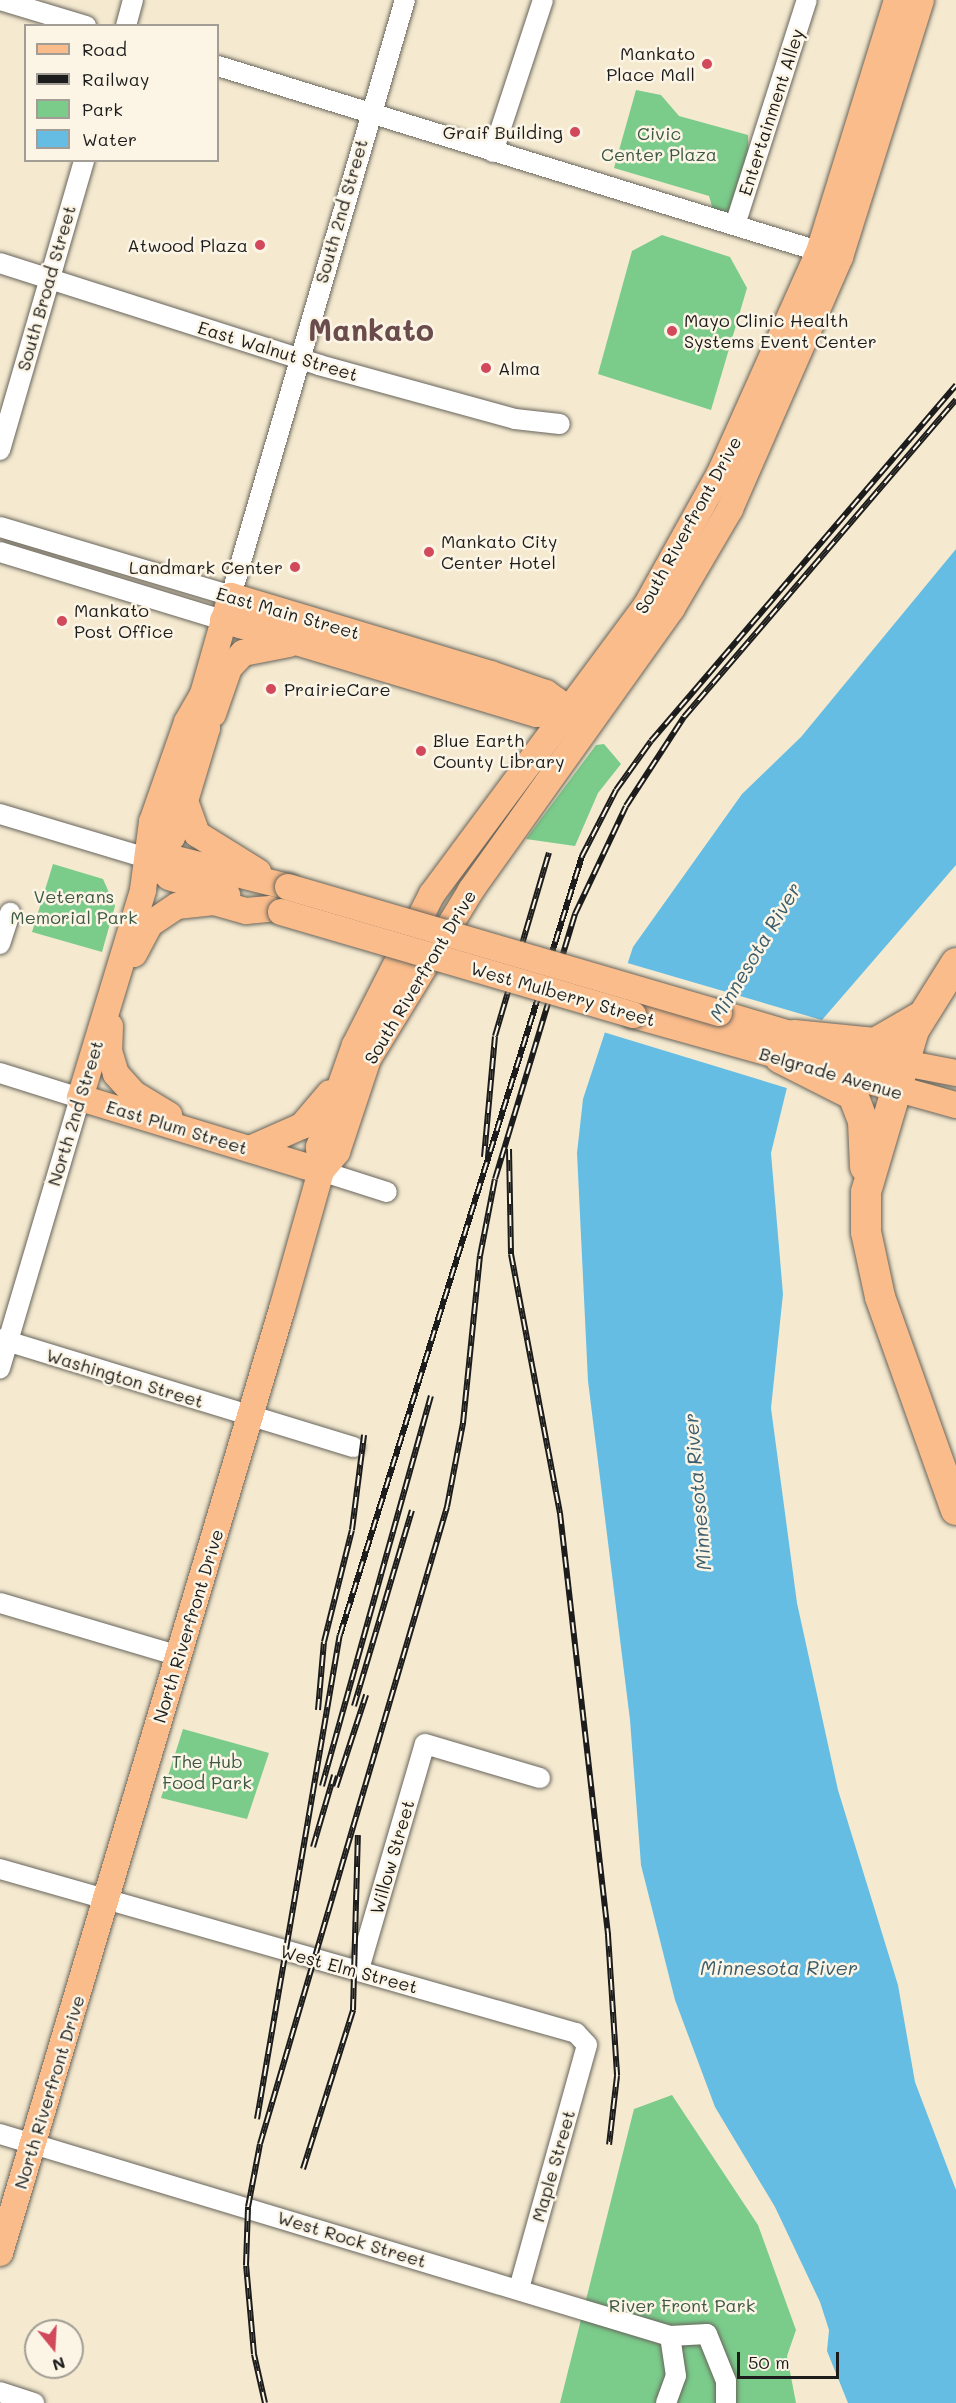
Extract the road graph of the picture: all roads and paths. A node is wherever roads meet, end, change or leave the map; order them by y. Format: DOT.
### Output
graph roads {
  1 [pos="0,0"];
  2 [pos="134,0"];
  3 [pos="405,0"];
  4 [pos="543,0"];
  5 [pos="807,0"];
  6 [pos="897,0"];
  7 [pos="921,0"];
  8 [pos="79,24"];
  9 [pos="127,24"];
  10 [pos="219,66"];
  11 [pos="370,114"];
  12 [pos="493,152"];
  13 [pos="83,162"];
  14 [pos="735,225"];
  15 [pos="829,255"];
  16 [pos="0,263"];
  17 [pos="48,277"];
  18 [pos="299,359"];
  19 [pos="560,424"];
  20 [pos="0,450"];
  21 [pos="0,527"];
  22 [pos="0,552"];
  23 [pos="231,596"];
  24 [pos="223,620"];
  25 [pos="300,643"];
  26 [pos="203,694"];
  27 [pos="579,717"];
  28 [pos="207,728"];
  29 [pos="186,801"];
  30 [pos="0,814"];
  31 [pos="150,859"];
  32 [pos="278,883"];
  33 [pos="275,910"];
  34 [pos="10,913"];
  35 [pos="0,944"];
  36 [pos="956,963"];
  37 [pos="111,995"];
  38 [pos="718,1013"];
  39 [pos="920,1017"];
  40 [pos="706,1036"];
  41 [pos="355,1045"];
  42 [pos="787,1047"];
  43 [pos="859,1048"];
  44 [pos="906,1064"];
  45 [pos="953,1072"];
  46 [pos="0,1073"];
  47 [pos="846,1083"];
  48 [pos="898,1093"];
  49 [pos="80,1098"];
  50 [pos="949,1104"];
  51 [pos="200,1134"];
  52 [pos="250,1149"];
  53 [pos="321,1171"];
  54 [pos="387,1192"];
  55 [pos="866,1192"];
  56 [pos="4,1341"];
  57 [pos="0,1368"];
  58 [pos="251,1416"];
  59 [pos="354,1448"];
  60 [pos="956,1510"];
  61 [pos="0,1603"];
  62 [pos="179,1656"];
  63 [pos="540,1778"];
  64 [pos="0,1869"];
  65 [pos="106,1900"];
  66 [pos="359,1969"];
  67 [pos="587,2045"];
  68 [pos="0,2134"];
  69 [pos="34,2144"];
  70 [pos="0,2253"];
  71 [pos="519,2288"];
  72 [pos="670,2336"];
  73 [pos="0,2392"];
  74 [pos="34,2403"];
  75 [pos="666,2403"];
  76 [pos="726,2403"];
  1 -- 8 [label="street"];
  2 -- 9 [label="street"];
  3 -- 11 [label="street, South 2nd Street"];
  4 -- 12 [label="street"];
  5 -- 14 [label="street, Entertainment Alley"];
  6 -- 15 [label="main road, South Riverfront Drive"];
  7 -- 15 [label="main road, South Riverfront Drive"];
  10 -- 11 [label="street"];
  11 -- 12 [label="street"];
  11 -- 18 [label="street, South 2nd Street"];
  12 -- 14 [label="street"];
  13 -- 17 [label="street, South Broad Street"];
  14 -- 15 [label="street"];
  15 -- 27 [label="main road, South Riverfront Drive"];
  16 -- 17 [label="street, East Walnut Street"];
  17 -- 18 [label="street, East Walnut Street"];
  17 -- 20 [label="street, South Broad Street"];
  18 -- 19 [label="street, East Walnut Street"];
  18 -- 23 [label="street, South 2nd Street"];
  21 -- 23 [label="street, East Main Street"];
  22 -- 24 [label="street, East Main Street"];
  23 -- 24 [label="main road, North 2nd Street"];
  23 -- 27 [label="main road, East Main Street"];
  24 -- 25 [label="main road, East Main Street"];
  24 -- 26 [label="main road, North 2nd Street"];
  25 -- 27 [label="main road, East Main Street"];
  25 -- 28 [label="main road"];
  26 -- 28 [label="main road, North 2nd Street"];
  26 -- 31 [label="main road, North 2nd Street"];
  27 -- 41 [label="main road, South Riverfront Drive"];
  27 -- 53 [label="main road, South Riverfront Drive"];
  28 -- 29 [label="main road, North 2nd Street"];
  29 -- 31 [label="main road, North 2nd Street"];
  29 -- 32 [label="main road"];
  30 -- 31 [label="street"];
  31 -- 32 [label="main road"];
  31 -- 33 [label="main road, West Mulberry Street"];
  31 -- 37 [label="main road, North 2nd Street"];
  32 -- 38 [label="main road, West Mulberry Street, bridge"];
  33 -- 37 [label="main road"];
  33 -- 40 [label="main road, West Mulberry Street, bridge"];
  34 -- 35 [label="street"];
  36 -- 39 [label="highway"];
  37 -- 49 [label="main road, North 2nd Street"];
  37 -- 51 [label="main road"];
  38 -- 42 [label="main road, Belgrade Avenue"];
  39 -- 43 [label="highway"];
  39 -- 44 [label="highway"];
  40 -- 42 [label="main road, Belgrade Avenue"];
  41 -- 52 [label="main road"];
  41 -- 53 [label="main road, South Riverfront Drive"];
  42 -- 43 [label="highway"];
  42 -- 47 [label="highway"];
  43 -- 44 [label="main road, Belgrade Avenue"];
  44 -- 45 [label="main road, Belgrade Avenue"];
  44 -- 48 [label="highway"];
  46 -- 49 [label="street, East Plum Street"];
  47 -- 48 [label="main road, Belgrade Avenue"];
  47 -- 55 [label="highway"];
  48 -- 50 [label="main road, Belgrade Avenue"];
  48 -- 55 [label="highway"];
  49 -- 51 [label="main road, East Plum Street"];
  49 -- 56 [label="street, North 2nd Street"];
  51 -- 52 [label="main road, East Plum Street"];
  52 -- 53 [label="main road, East Plum Street"];
  53 -- 54 [label="street"];
  53 -- 58 [label="main road, North Riverfront Drive"];
  55 -- 60 [label="highway"];
  56 -- 57 [label="street, North 2nd Street"];
  56 -- 58 [label="street, Washington Street"];
  58 -- 59 [label="street, Washington Street"];
  58 -- 62 [label="main road, North Riverfront Drive"];
  61 -- 62 [label="street"];
  62 -- 65 [label="main road, North Riverfront Drive"];
  63 -- 66 [label="street, Willow Street"];
  64 -- 65 [label="street, West Elm Street"];
  65 -- 66 [label="street, West Elm Street"];
  65 -- 69 [label="main road, North Riverfront Drive"];
  66 -- 67 [label="street, West Elm Street"];
  67 -- 71 [label="street, Maple Street"];
  68 -- 69 [label="street, West Rock Street"];
  69 -- 70 [label="main road, North Riverfront Drive"];
  69 -- 71 [label="street, West Rock Street"];
  71 -- 72 [label="street, West Rock Street"];
  72 -- 75 [label="street"];
  72 -- 76 [label="street, West Rock Street"];
  73 -- 74 [label="street"];
}
